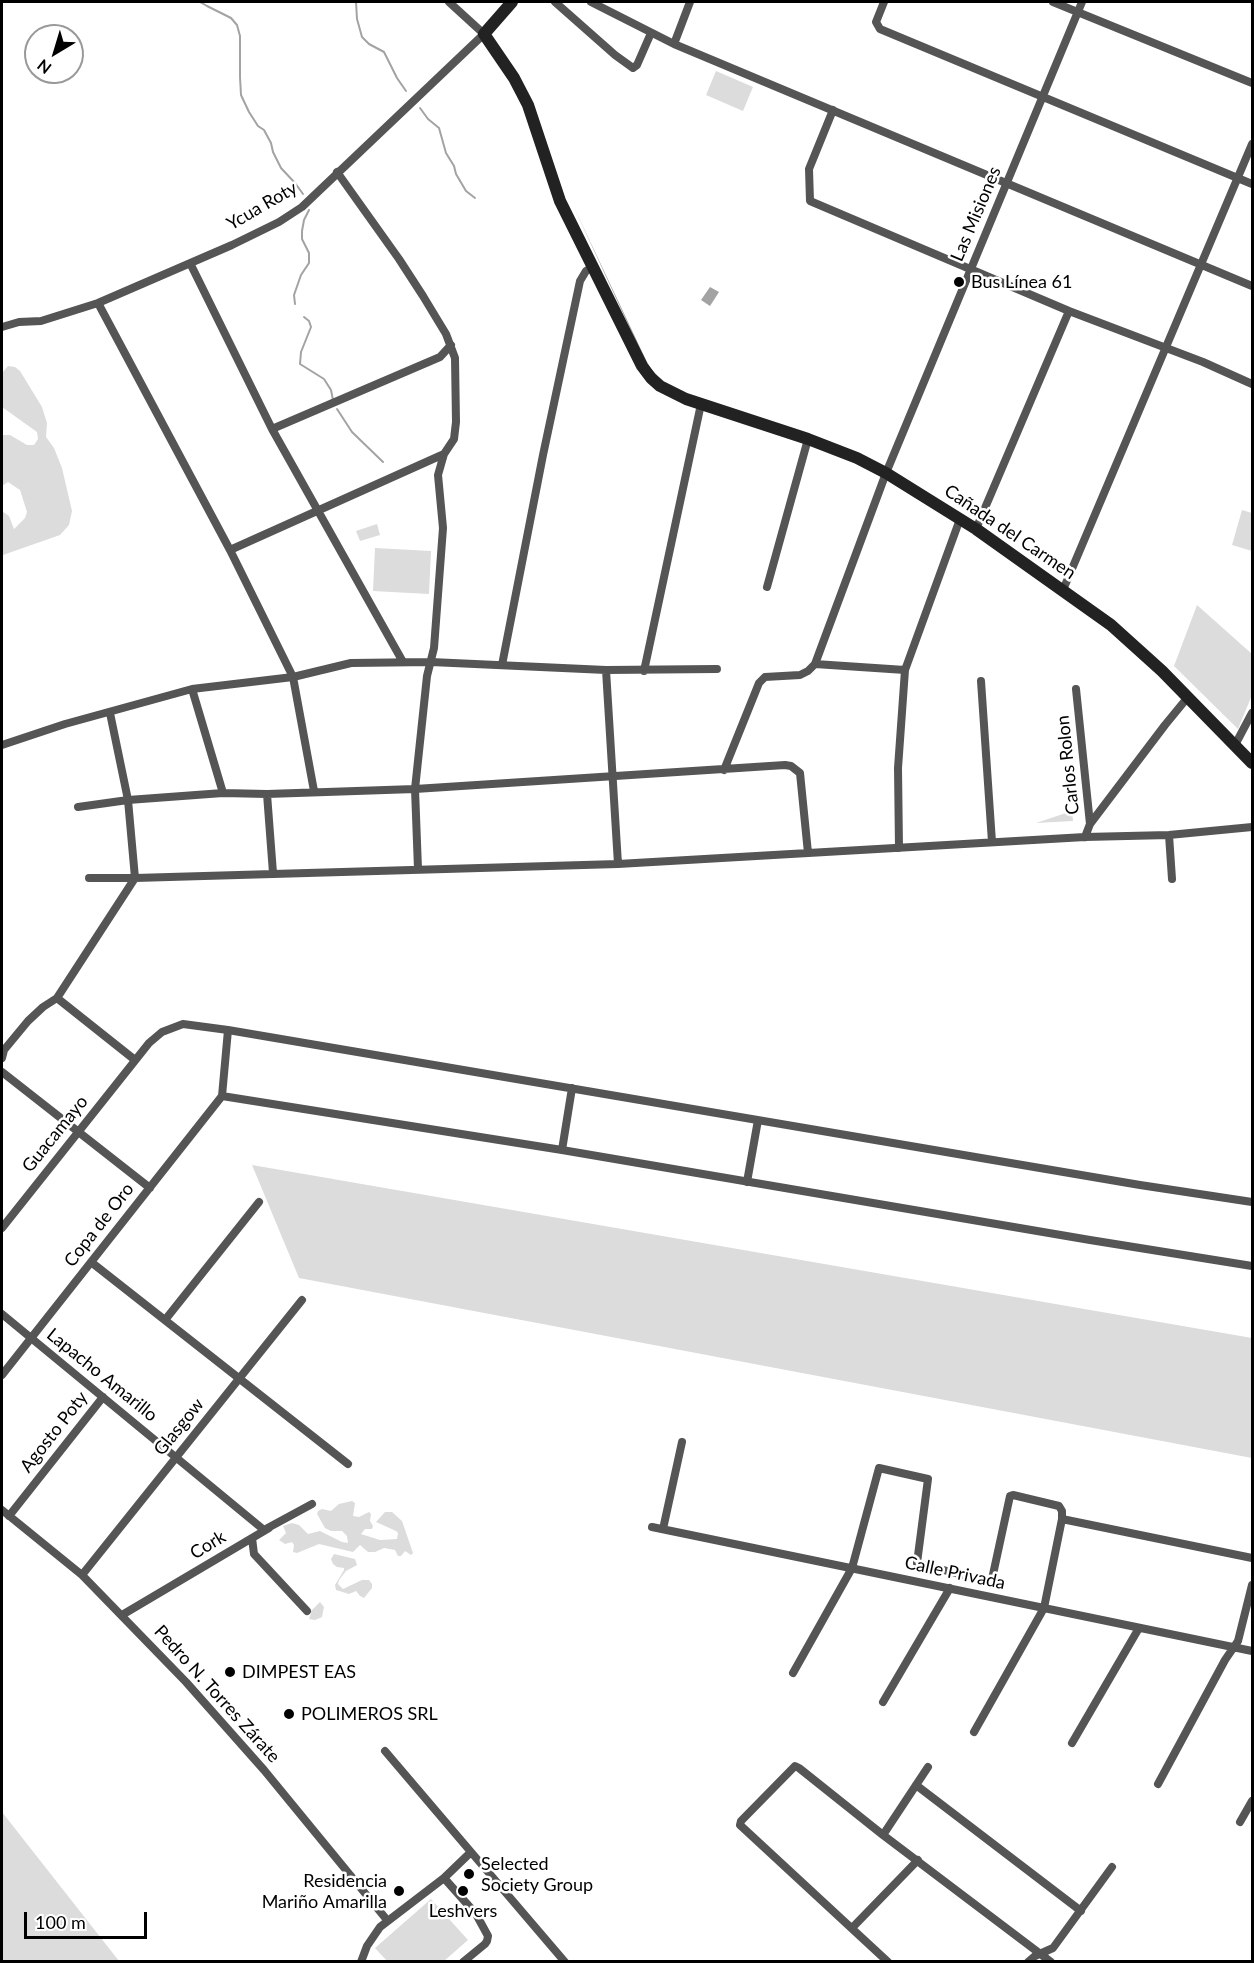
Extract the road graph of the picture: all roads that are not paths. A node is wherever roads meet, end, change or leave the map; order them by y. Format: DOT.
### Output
graph roads {
  1 [pos="449,2"];
  2 [pos="512,2"];
  3 [pos="555,2"];
  4 [pos="591,2"];
  5 [pos="690,2"];
  6 [pos="884,2"];
  7 [pos="1053,2"];
  8 [pos="1082,2"];
  9 [pos="1078,12"];
  10 [pos="651,33"];
  11 [pos="484,34"];
  12 [pos="674,44"];
  13 [pos="1252,83"];
  14 [pos="1043,97"];
  15 [pos="833,110"];
  16 [pos="1252,144"];
  17 [pos="338,172"];
  18 [pos="1238,179"];
  19 [pos="1006,184"];
  20 [pos="1252,184"];
  21 [pos="190,263"];
  22 [pos="1202,264"];
  23 [pos="592,267"];
  24 [pos="971,269"];
  25 [pos="1252,286"];
  26 [pos="98,303"];
  27 [pos="1069,310"];
  28 [pos="2,327"];
  29 [pos="451,345"];
  30 [pos="1166,347"];
  31 [pos="1252,384"];
  32 [pos="701,404"];
  33 [pos="272,429"];
  34 [pos="808,439"];
  35 [pos="444,454"];
  36 [pos="886,472"];
  37 [pos="317,511"];
  38 [pos="960,519"];
  39 [pos="976,529"];
  40 [pos="230,550"];
  41 [pos="767,587"];
  42 [pos="1063,590"];
  43 [pos="403,662"];
  44 [pos="431,662"];
  45 [pos="815,664"];
  46 [pos="502,665"];
  47 [pos="717,669"];
  48 [pos="606,670"];
  49 [pos="644,670"];
  50 [pos="905,670"];
  51 [pos="293,677"];
  52 [pos="981,681"];
  53 [pos="192,689"];
  54 [pos="1076,689"];
  55 [pos="1188,697"];
  56 [pos="110,713"];
  57 [pos="1252,713"];
  58 [pos="2,745"];
  59 [pos="1235,745"];
  60 [pos="1252,763"];
  61 [pos="724,770"];
  62 [pos="612,777"];
  63 [pos="415,789"];
  64 [pos="314,791"];
  65 [pos="223,793"];
  66 [pos="267,794"];
  67 [pos="128,800"];
  68 [pos="78,807"];
  69 [pos="1090,824"];
  70 [pos="1252,827"];
  71 [pos="1169,835"];
  72 [pos="1085,837"];
  73 [pos="992,842"];
  74 [pos="899,848"];
  75 [pos="808,853"];
  76 [pos="618,864"];
  77 [pos="418,869"];
  78 [pos="273,873"];
  79 [pos="89,878"];
  80 [pos="135,878"];
  81 [pos="1172,879"];
  82 [pos="57,998"];
  83 [pos="228,1030"];
  84 [pos="2,1058"];
  85 [pos="135,1060"];
  86 [pos="2,1072"];
  87 [pos="572,1088"];
  88 [pos="222,1096"];
  89 [pos="758,1120"];
  90 [pos="78,1132"];
  91 [pos="562,1150"];
  92 [pos="747,1182"];
  93 [pos="150,1188"];
  94 [pos="259,1202"];
  95 [pos="1252,1202"];
  96 [pos="2,1228"];
  97 [pos="91,1262"];
  98 [pos="1252,1266"];
  99 [pos="302,1300"];
  100 [pos="2,1314"];
  101 [pos="165,1320"];
  102 [pos="31,1338"];
  103 [pos="2,1375"];
  104 [pos="239,1378"];
  105 [pos="103,1397"];
  106 [pos="682,1442"];
  107 [pos="176,1457"];
  108 [pos="348,1464"];
  109 [pos="312,1504"];
  110 [pos="2,1509"];
  111 [pos="9,1516"];
  112 [pos="1062,1519"];
  113 [pos="652,1527"];
  114 [pos="663,1529"];
  115 [pos="252,1538"];
  116 [pos="1252,1558"];
  117 [pos="852,1568"];
  118 [pos="82,1575"];
  119 [pos="1252,1585"];
  120 [pos="950,1588"];
  121 [pos="1044,1608"];
  122 [pos="307,1611"];
  123 [pos="122,1615"];
  124 [pos="1139,1628"];
  125 [pos="1234,1647"];
  126 [pos="1252,1651"];
  127 [pos="794,1673"];
  128 [pos="883,1702"];
  129 [pos="974,1732"];
  130 [pos="1072,1743"];
  131 [pos="385,1751"];
  132 [pos="928,1767"];
  133 [pos="1158,1784"];
  134 [pos="916,1785"];
  135 [pos="1252,1801"];
  136 [pos="1240,1822"];
  137 [pos="884,1835"];
  138 [pos="471,1852"];
  139 [pos="918,1860"];
  140 [pos="1112,1867"];
  141 [pos="444,1878"];
  142 [pos="1081,1911"];
  143 [pos="387,1920"];
  144 [pos="852,1928"];
  145 [pos="1041,1954"];
  146 [pos="361,1962"];
  147 [pos="463,1962"];
  148 [pos="565,1962"];
  149 [pos="888,1962"];
  150 [pos="1028,1962"];
  151 [pos="1051,1962"];
  1 -- 11 [label="street"];
  2 -- 11 [label="street, Ycua Roty"];
  3 -- 10 [label="street"];
  4 -- 10 [label="street"];
  5 -- 12 [label="street"];
  6 -- 14 [label="street"];
  7 -- 9 [label="street"];
  8 -- 9 [label="street, Las Misiones"];
  9 -- 13 [label="street"];
  9 -- 14 [label="street, Las Misiones"];
  10 -- 12 [label="street"];
  11 -- 17 [label="street, Ycua Roty"];
  11 -- 23 [label="street, Cañada del Carmen"];
  12 -- 15 [label="street"];
  14 -- 18 [label="street"];
  14 -- 19 [label="street, Las Misiones"];
  15 -- 19 [label="street"];
  15 -- 24 [label="street"];
  16 -- 18 [label="street"];
  17 -- 21 [label="street, Ycua Roty"];
  17 -- 29 [label="street"];
  18 -- 20 [label="street"];
  18 -- 22 [label="street"];
  19 -- 22 [label="street"];
  19 -- 24 [label="street, Las Misiones"];
  21 -- 26 [label="street, Ycua Roty"];
  21 -- 33 [label="street"];
  22 -- 25 [label="street"];
  22 -- 30 [label="street"];
  23 -- 32 [label="street, Cañada del Carmen"];
  23 -- 46 [label="street"];
  24 -- 27 [label="street"];
  24 -- 36 [label="street, Las Misiones"];
  26 -- 28 [label="street, Ycua Roty"];
  26 -- 40 [label="street"];
  27 -- 30 [label="street"];
  27 -- 39 [label="street"];
  29 -- 33 [label="street"];
  29 -- 35 [label="street"];
  30 -- 31 [label="street"];
  30 -- 42 [label="street"];
  32 -- 34 [label="street, Cañada del Carmen"];
  32 -- 49 [label="street"];
  33 -- 37 [label="street"];
  34 -- 36 [label="street, Cañada del Carmen"];
  34 -- 41 [label="street"];
  35 -- 37 [label="street"];
  35 -- 44 [label="street"];
  36 -- 38 [label="street, Cañada del Carmen"];
  36 -- 45 [label="street, Las Misiones"];
  37 -- 40 [label="street"];
  37 -- 43 [label="street"];
  38 -- 39 [label="street, Cañada del Carmen"];
  38 -- 50 [label="street"];
  39 -- 42 [label="street, Cañada del Carmen"];
  40 -- 51 [label="street"];
  42 -- 55 [label="street, Cañada del Carmen"];
  43 -- 44 [label="street"];
  43 -- 51 [label="street"];
  44 -- 46 [label="street"];
  44 -- 63 [label="street"];
  45 -- 50 [label="street"];
  45 -- 61 [label="street"];
  46 -- 48 [label="street"];
  47 -- 49 [label="street"];
  48 -- 49 [label="street"];
  48 -- 62 [label="street"];
  50 -- 74 [label="street"];
  51 -- 53 [label="street"];
  51 -- 64 [label="street"];
  52 -- 73 [label="street"];
  53 -- 56 [label="street"];
  53 -- 65 [label="street"];
  54 -- 69 [label="street, Carlos Rolon"];
  55 -- 59 [label="street, Cañada del Carmen"];
  55 -- 69 [label="street"];
  56 -- 58 [label="street"];
  56 -- 67 [label="street"];
  57 -- 59 [label="street"];
  59 -- 60 [label="street, Cañada del Carmen"];
  61 -- 62 [label="street"];
  61 -- 75 [label="street"];
  62 -- 63 [label="street"];
  62 -- 76 [label="street"];
  63 -- 64 [label="street"];
  63 -- 77 [label="street"];
  64 -- 66 [label="street"];
  65 -- 66 [label="street"];
  65 -- 67 [label="street"];
  66 -- 78 [label="street"];
  67 -- 68 [label="street"];
  67 -- 80 [label="street"];
  69 -- 72 [label="street, Carlos Rolon"];
  70 -- 71 [label="street"];
  71 -- 72 [label="street"];
  71 -- 81 [label="street"];
  72 -- 73 [label="street"];
  73 -- 74 [label="street"];
  74 -- 75 [label="street"];
  75 -- 76 [label="street"];
  76 -- 77 [label="street"];
  77 -- 78 [label="street"];
  78 -- 80 [label="street"];
  79 -- 80 [label="street"];
  80 -- 82 [label="street"];
  82 -- 84 [label="street"];
  82 -- 85 [label="street"];
  83 -- 85 [label="street, Guacamayo"];
  83 -- 87 [label="street, Guacamayo"];
  83 -- 88 [label="street"];
  85 -- 90 [label="street, Guacamayo"];
  86 -- 90 [label="street"];
  87 -- 89 [label="street, Guacamayo"];
  87 -- 91 [label="street"];
  88 -- 91 [label="street"];
  88 -- 93 [label="street, Copa de Oro"];
  89 -- 92 [label="street"];
  89 -- 95 [label="street, Guacamayo"];
  90 -- 93 [label="street"];
  90 -- 96 [label="street, Guacamayo"];
  91 -- 92 [label="street"];
  92 -- 98 [label="street"];
  93 -- 97 [label="street, Copa de Oro"];
  94 -- 101 [label="street"];
  97 -- 101 [label="street"];
  97 -- 102 [label="street, Copa de Oro"];
  99 -- 104 [label="street, Glasgow"];
  100 -- 102 [label="street, Lapacho Amarillo"];
  101 -- 104 [label="street"];
  102 -- 103 [label="street, Copa de Oro"];
  102 -- 105 [label="street, Lapacho Amarillo"];
  104 -- 107 [label="street, Glasgow"];
  104 -- 108 [label="street"];
  105 -- 107 [label="street, Lapacho Amarillo"];
  105 -- 111 [label="street, Agosto Poty"];
  106 -- 114 [label="street"];
  107 -- 109 [label="street, Lapacho Amarillo"];
  107 -- 118 [label="street, Glasgow"];
  109 -- 115 [label="street, Cork"];
  110 -- 111 [label="street, Pedro N. Torres Zárate"];
  111 -- 118 [label="street, Pedro N. Torres Zárate"];
  112 -- 116 [label="street"];
  112 -- 117 [label="street"];
  112 -- 121 [label="street"];
  113 -- 114 [label="street, Calle Privada"];
  114 -- 117 [label="street, Calle Privada"];
  115 -- 122 [label="street"];
  115 -- 123 [label="street, Cork"];
  117 -- 120 [label="street, Calle Privada"];
  117 -- 127 [label="street"];
  118 -- 123 [label="street, Pedro N. Torres Zárate"];
  119 -- 125 [label="street"];
  120 -- 121 [label="street, Calle Privada"];
  120 -- 128 [label="street"];
  121 -- 124 [label="street, Calle Privada"];
  121 -- 129 [label="street"];
  123 -- 143 [label="street, Pedro N. Torres Zárate"];
  124 -- 125 [label="street, Calle Privada"];
  124 -- 130 [label="street"];
  125 -- 126 [label="street, Calle Privada"];
  125 -- 133 [label="street"];
  131 -- 138 [label="street"];
  132 -- 134 [label="street"];
  134 -- 137 [label="street"];
  134 -- 142 [label="street"];
  135 -- 136 [label="street"];
  137 -- 139 [label="street"];
  137 -- 144 [label="street"];
  138 -- 141 [label="street"];
  138 -- 148 [label="street"];
  139 -- 144 [label="street"];
  139 -- 145 [label="street"];
  140 -- 142 [label="street"];
  141 -- 143 [label="street"];
  141 -- 147 [label="street"];
  142 -- 145 [label="street"];
  143 -- 146 [label="street"];
  144 -- 149 [label="street"];
  145 -- 150 [label="street"];
  145 -- 151 [label="street"];
}
